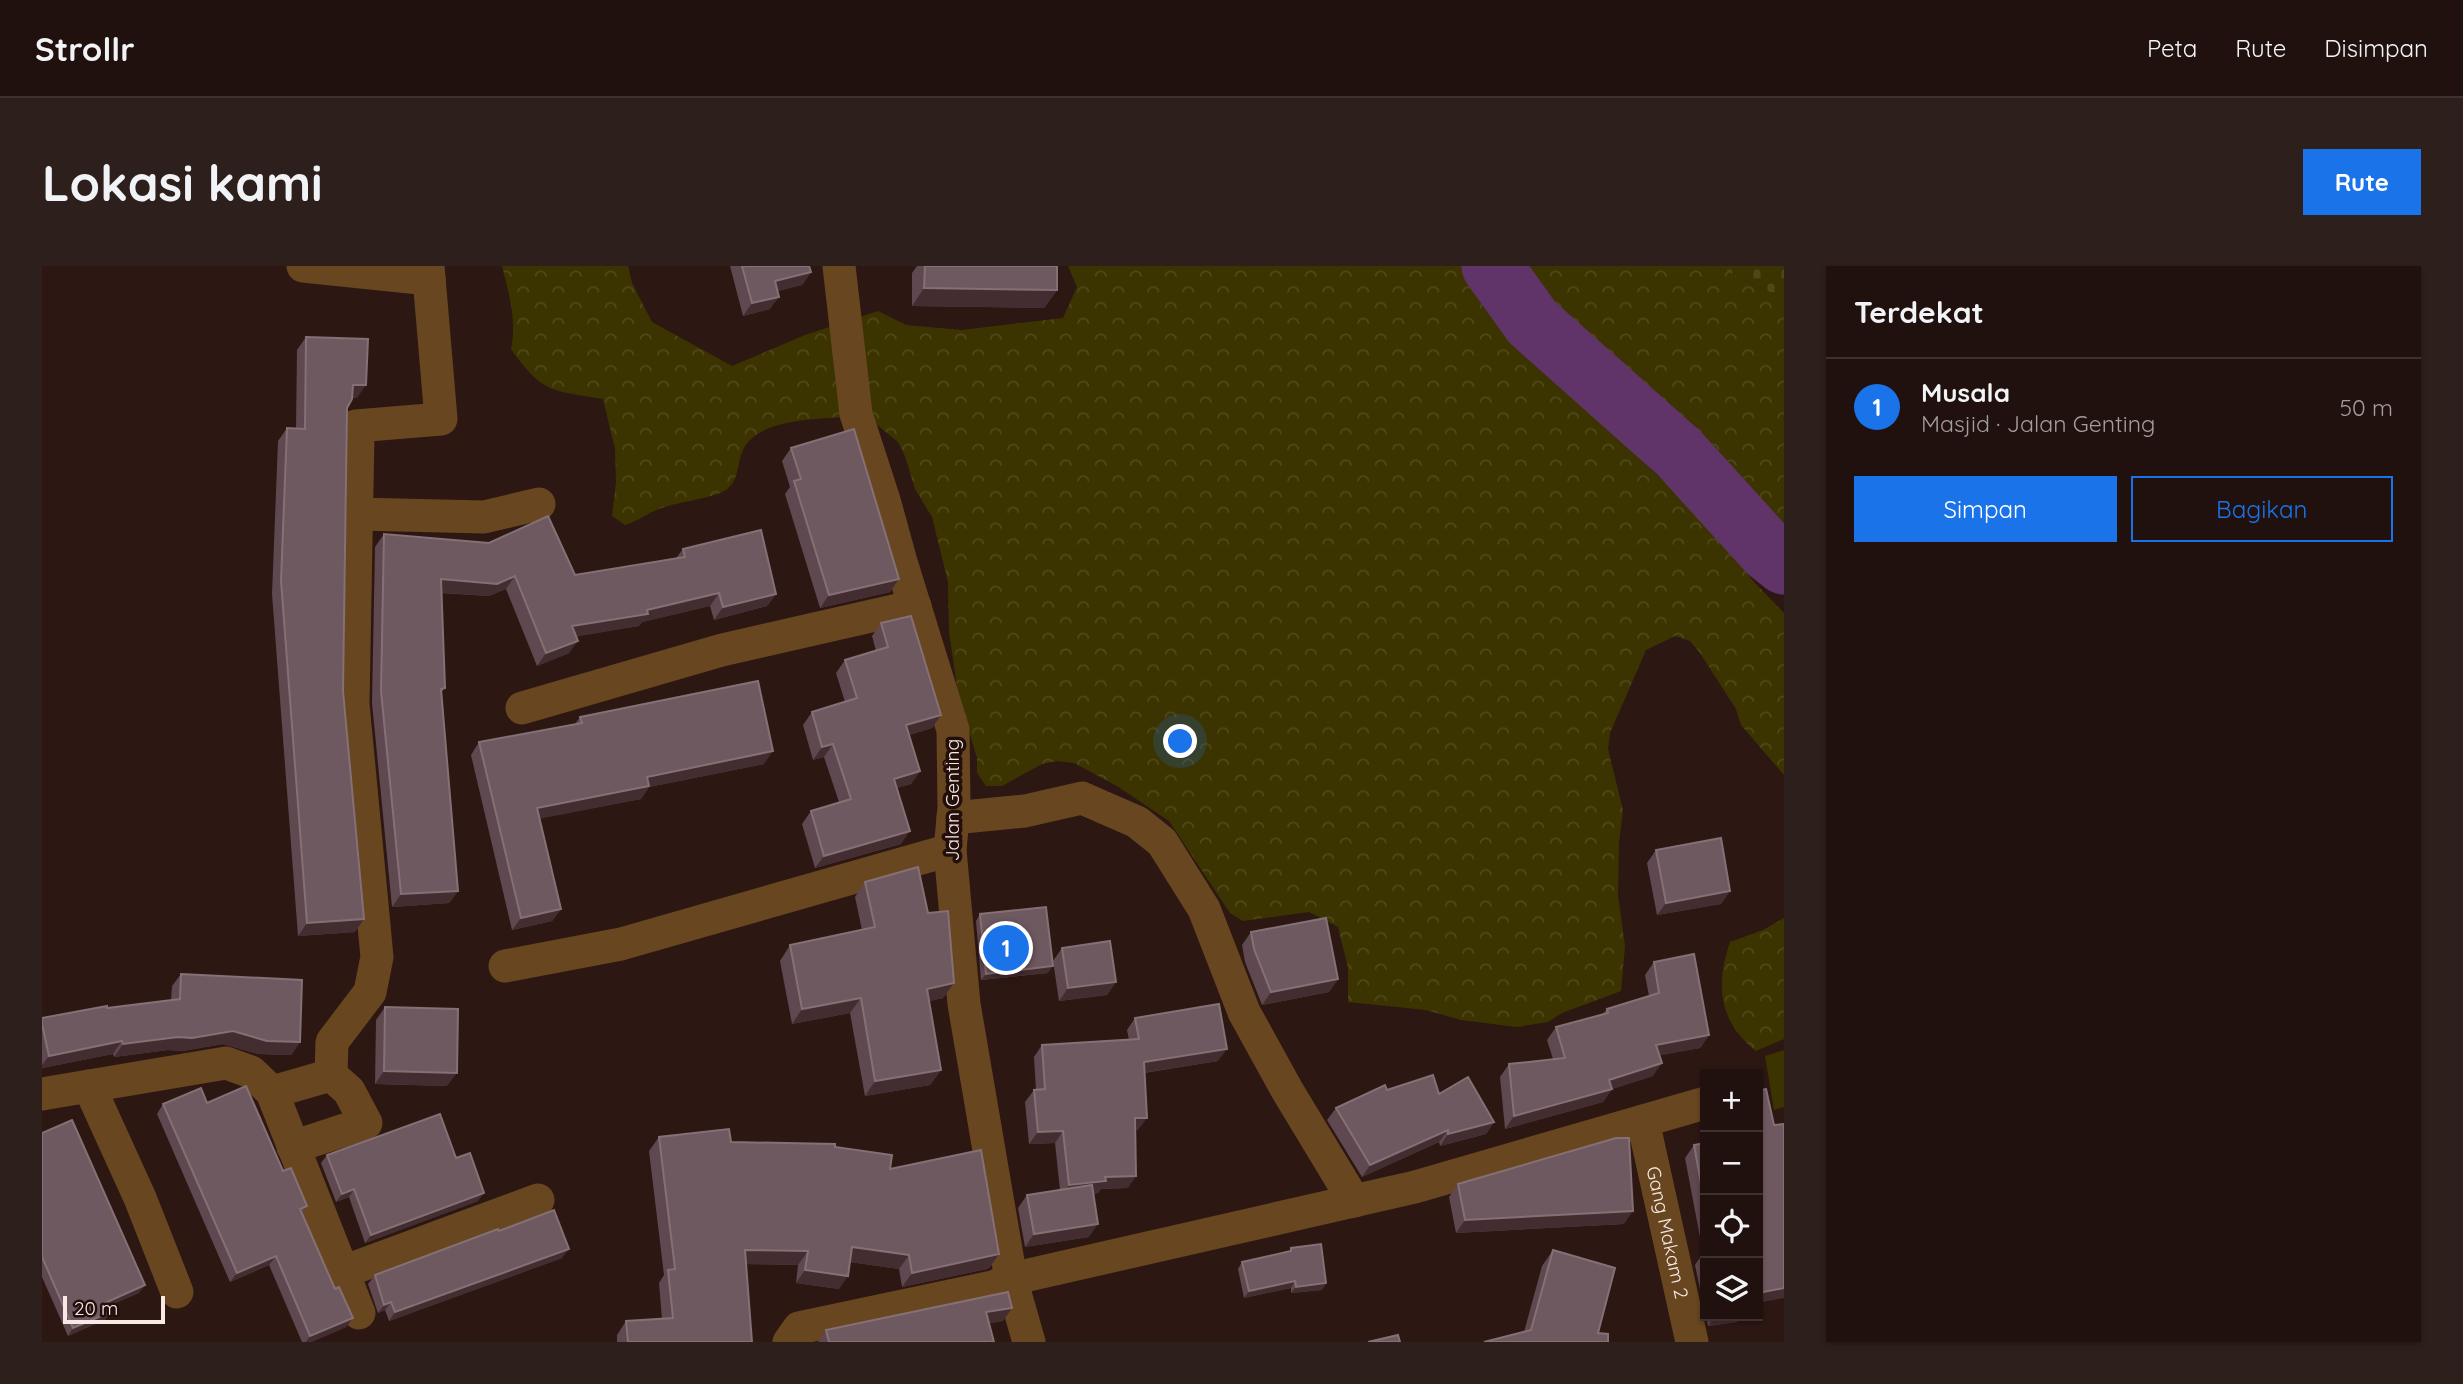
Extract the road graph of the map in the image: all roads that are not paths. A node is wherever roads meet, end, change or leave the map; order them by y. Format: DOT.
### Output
graph roads {
  1 [pos="303,266"];
  2 [pos="839,266"];
  3 [pos="428,273"];
  4 [pos="539,503"];
  5 [pos="356,514"];
  6 [pos="915,606"];
  7 [pos="522,708"];
  8 [pos="953,818"];
  9 [pos="950,850"];
  10 [pos="505,966"];
  11 [pos="331,1075"];
  12 [pos="89,1086"];
  13 [pos="272,1092"];
  14 [pos="42,1094"];
  15 [pos="1700,1104"];
  16 [pos="1643,1121"];
  17 [pos="293,1147"];
  18 [pos="538,1200"];
  19 [pos="1354,1201"];
  20 [pos="343,1272"];
  21 [pos="1011,1279"];
  22 [pos="177,1292"];
  23 [pos="359,1313"];
  24 [pos="789,1342"];
  25 [pos="1029,1342"];
  26 [pos="1692,1342"];
  1 -- 3 [label="street"];
  2 -- 6 [label="street, Jalan Genting"];
  3 -- 5 [label="street"];
  4 -- 5 [label="street"];
  5 -- 11 [label="street"];
  6 -- 7 [label="street"];
  6 -- 8 [label="street, Jalan Genting"];
  8 -- 9 [label="street, Jalan Genting"];
  8 -- 19 [label="street"];
  9 -- 10 [label="street"];
  9 -- 21 [label="street, Jalan Genting"];
  11 -- 13 [label="street"];
  11 -- 17 [label="street"];
  12 -- 13 [label="street"];
  12 -- 14 [label="street"];
  12 -- 22 [label="street"];
  13 -- 17 [label="street"];
  15 -- 16 [label="street"];
  16 -- 19 [label="street"];
  16 -- 26 [label="street, Gang Makam 2"];
  17 -- 20 [label="street"];
  18 -- 20 [label="street"];
  19 -- 21 [label="street"];
  20 -- 23 [label="street"];
  21 -- 24 [label="street"];
  21 -- 25 [label="street, Jalan Genting"];
}
